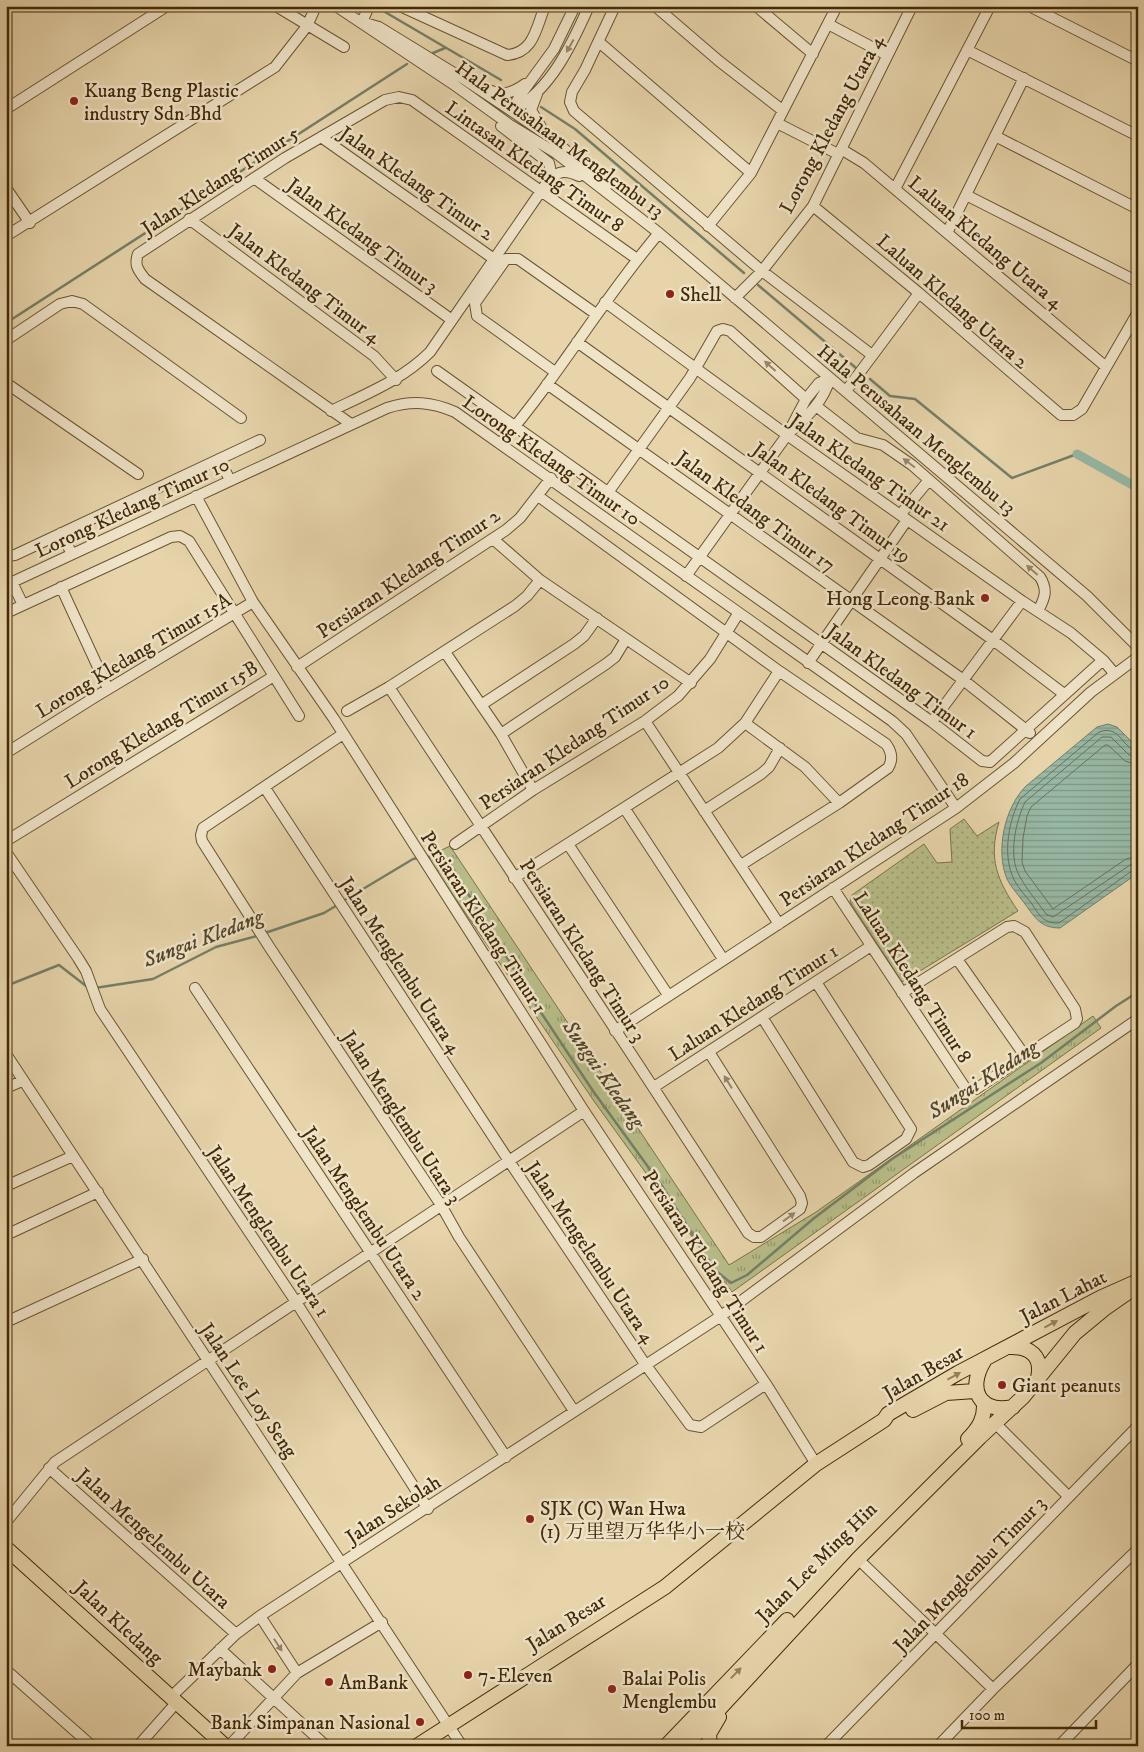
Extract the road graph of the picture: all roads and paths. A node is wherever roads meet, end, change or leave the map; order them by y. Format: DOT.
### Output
graph roads {
  1 [pos="167,6"];
  2 [pos="276,6"];
  3 [pos="316,6"];
  4 [pos="336,6"];
  5 [pos="369,6"];
  6 [pos="400,6"];
  7 [pos="545,6"];
  8 [pos="575,6"];
  9 [pos="589,6"];
  10 [pos="615,6"];
  11 [pos="655,6"];
  12 [pos="756,6"];
  13 [pos="837,6"];
  14 [pos="912,6"];
  15 [pos="990,6"];
  16 [pos="1029,6"];
  17 [pos="362,22"];
  18 [pos="828,24"];
  19 [pos="307,26"];
  20 [pos="599,42"];
  21 [pos="344,47"];
  22 [pos="967,50"];
  23 [pos="813,54"];
  24 [pos="887,55"];
  25 [pos="1138,61"];
  26 [pos="439,75"];
  27 [pos="1024,78"];
  28 [pos="540,79"];
  29 [pos="467,81"];
  30 [pos="453,84"];
  31 [pos="412,100"];
  32 [pos="6,109"];
  33 [pos="782,110"];
  34 [pos="512,111"];
  35 [pos="777,123"];
  36 [pos="549,136"];
  37 [pos="995,136"];
  38 [pos="1138,136"];
  39 [pos="321,137"];
  40 [pos="840,152"];
  41 [pos="556,153"];
  42 [pos="751,173"];
  43 [pos="254,178"];
  44 [pos="548,180"];
  45 [pos="6,188"];
  46 [pos="896,189"];
  47 [pos="602,190"];
  48 [pos="541,192"];
  49 [pos="966,196"];
  50 [pos="813,206"];
  51 [pos="1138,209"];
  52 [pos="189,219"];
  53 [pos="30,223"];
  54 [pos="708,226"];
  55 [pos="947,232"];
  56 [pos="659,233"];
  57 [pos="6,236"];
  58 [pos="494,259"];
  59 [pos="637,259"];
  60 [pos="762,271"];
  61 [pos="1138,282"];
  62 [pos="920,293"];
  63 [pos="735,298"];
  64 [pos="605,302"];
  65 [pos="1138,312"];
  66 [pos="596,314"];
  67 [pos="452,320"];
  68 [pos="6,340"];
  69 [pos="577,342"];
  70 [pos="872,355"];
  71 [pos="1105,366"];
  72 [pos="695,368"];
  73 [pos="437,371"];
  74 [pos="555,372"];
  75 [pos="830,378"];
  76 [pos="396,380"];
  77 [pos="6,383"];
  78 [pos="547,384"];
  79 [pos="846,390"];
  80 [pos="806,398"];
  81 [pos="816,406"];
  82 [pos="669,407"];
  83 [pos="331,411"];
  84 [pos="241,418"];
  85 [pos="351,424"];
  86 [pos="516,426"];
  87 [pos="787,435"];
  88 [pos="260,440"];
  89 [pos="501,443"];
  90 [pos="640,448"];
  91 [pos="220,459"];
  92 [pos="760,472"];
  93 [pos="138,474"];
  94 [pos="551,478"];
  95 [pos="230,480"];
  96 [pos="929,480"];
  97 [pos="609,491"];
  98 [pos="196,496"];
  99 [pos="538,496"];
  100 [pos="731,513"];
  101 [pos="904,518"];
  102 [pos="61,533"];
  103 [pos="493,539"];
  104 [pos="72,554"];
  105 [pos="6,556"];
  106 [pos="701,557"];
  107 [pos="880,558"];
  108 [pos="686,576"];
  109 [pos="540,580"];
  110 [pos="9,584"];
  111 [pos="61,586"];
  112 [pos="850,601"];
  113 [pos="1022,601"];
  114 [pos="253,602"];
  115 [pos="23,604"];
  116 [pos="1038,612"];
  117 [pos="6,613"];
  118 [pos="738,614"];
  119 [pos="234,615"];
  120 [pos="597,618"];
  121 [pos="728,632"];
  122 [pos="626,639"];
  123 [pos="993,640"];
  124 [pos="822,643"];
  125 [pos="1138,646"];
  126 [pos="445,652"];
  127 [pos="1138,657"];
  128 [pos="1103,660"];
  129 [pos="808,663"];
  130 [pos="297,667"];
  131 [pos="779,671"];
  132 [pos="1114,673"];
  133 [pos="274,676"];
  134 [pos="962,679"];
  135 [pos="691,683"];
  136 [pos="390,686"];
  137 [pos="108,689"];
  138 [pos="1064,694"];
  139 [pos="481,705"];
  140 [pos="347,711"];
  141 [pos="299,716"];
  142 [pos="644,721"];
  143 [pos="932,722"];
  144 [pos="745,723"];
  145 [pos="1026,730"];
  146 [pos="343,734"];
  147 [pos="501,734"];
  148 [pos="1038,740"];
  149 [pos="780,748"];
  150 [pos="6,753"];
  151 [pos="680,774"];
  152 [pos="264,788"];
  153 [pos="533,790"];
  154 [pos="839,803"];
  155 [pos="956,808"];
  156 [pos="625,809"];
  157 [pos="704,811"];
  158 [pos="481,826"];
  159 [pos="6,841"];
  160 [pos="454,844"];
  161 [pos="568,844"];
  162 [pos="6,852"];
  163 [pos="741,865"];
  164 [pos="514,878"];
  165 [pos="833,888"];
  166 [pos="779,924"];
  167 [pos="871,946"];
  168 [pos="723,959"];
  169 [pos="957,959"];
  170 [pos="816,982"];
  171 [pos="196,988"];
  172 [pos="902,993"];
  173 [pos="668,995"];
  174 [pos="762,1017"];
  175 [pos="1138,1019"];
  176 [pos="615,1031"];
  177 [pos="709,1052"];
  178 [pos="6,1054"];
  179 [pos="1024,1056"];
  180 [pos="22,1081"];
  181 [pos="654,1087"];
  182 [pos="6,1088"];
  183 [pos="584,1111"];
  184 [pos="73,1156"];
  185 [pos="509,1161"];
  186 [pos="6,1186"];
  187 [pos="98,1192"];
  188 [pos="441,1205"];
  189 [pos="6,1235"];
  190 [pos="370,1252"];
  191 [pos="142,1259"];
  192 [pos="1138,1281"];
  193 [pos="1138,1285"];
  194 [pos="296,1302"];
  195 [pos="720,1316"];
  196 [pos="6,1322"];
  197 [pos="1008,1347"];
  198 [pos="984,1361"];
  199 [pos="209,1362"];
  200 [pos="645,1364"];
  201 [pos="1038,1378"];
  202 [pos="766,1384"];
  203 [pos="976,1390"];
  204 [pos="984,1402"];
  205 [pos="1013,1407"];
  206 [pos="574,1411"];
  207 [pos="884,1420"];
  208 [pos="996,1424"];
  209 [pos="1138,1426"];
  210 [pos="506,1457"];
  211 [pos="816,1464"];
  212 [pos="49,1468"];
  213 [pos="1068,1496"];
  214 [pos="428,1509"];
  215 [pos="6,1522"];
  216 [pos="6,1548"];
  217 [pos="1138,1549"];
  218 [pos="858,1559"];
  219 [pos="342,1563"];
  220 [pos="260,1616"];
  221 [pos="382,1622"];
  222 [pos="936,1633"];
  223 [pos="236,1634"];
  224 [pos="220,1649"];
  225 [pos="1138,1664"];
  226 [pos="6,1670"];
  227 [pos="296,1673"];
  228 [pos="993,1689"];
  229 [pos="738,1690"];
  230 [pos="718,1692"];
  231 [pos="273,1699"];
  232 [pos="174,1700"];
  233 [pos="447,1723"];
  234 [pos="693,1743"];
  235 [pos="92,1746"];
  236 [pos="138,1746"];
  237 [pos="225,1746"];
  238 [pos="229,1746"];
  239 [pos="326,1746"];
  240 [pos="408,1746"];
  241 [pos="417,1746"];
  242 [pos="462,1746"];
  243 [pos="667,1746"];
  244 [pos="710,1746"];
  245 [pos="826,1746"];
  246 [pos="938,1746"];
  247 [pos="1059,1746"];
  1 -- 32 [label="street"];
  2 -- 19 [label="street"];
  3 -- 19 [label="street"];
  4 -- 17 [label="street, Hala Perusahaan Menglembu 13"];
  5 -- 17 [label="street"];
  6 -- 7 [label="street, Hala Perusahaan Menglembu 13"];
  8 -- 28 [label="street"];
  9 -- 28 [label="street, one-way"];
  10 -- 20 [label="street"];
  11 -- 33 [label="street"];
  12 -- 23 [label="street"];
  13 -- 18 [label="street"];
  14 -- 24 [label="street, Lorong Kledang Utara 4"];
  15 -- 22 [label="street"];
  16 -- 25 [label="street"];
  17 -- 26 [label="street, Hala Perusahaan Menglembu 13"];
  17 -- 29 [label="street, Hala Perusahaan Menglembu 13"];
  18 -- 23 [label="street"];
  18 -- 24 [label="street"];
  19 -- 21 [label="street"];
  19 -- 53 [label="street"];
  20 -- 42 [label="street"];
  20 -- 54 [label="street, Hala Perusahaan Menglembu 13"];
  22 -- 27 [label="street"];
  22 -- 46 [label="street"];
  23 -- 33 [label="street"];
  24 -- 40 [label="street, Lorong Kledang Utara 4"];
  26 -- 30 [label="street, Hala Perusahaan Menglembu 13"];
  26 -- 44 [label="street"];
  27 -- 37 [label="street"];
  27 -- 38 [label="street"];
  28 -- 29 [label="street"];
  28 -- 34 [label="street"];
  28 -- 36 [label="street"];
  29 -- 34 [label="street, Hala Perusahaan Menglembu 13"];
  30 -- 34 [label="street"];
  30 -- 41 [label="street, Hala Perusahaan Menglembu 13"];
  31 -- 39 [label="street, Jalan Kledang Timur 5"];
  31 -- 48 [label="street, Lintasan Kledang Timur 8"];
  33 -- 35 [label="street"];
  34 -- 36 [label="street, Hala Perusahaan Menglembu 13"];
  34 -- 41 [label="street"];
  35 -- 40 [label="street, Laluan Kledang Utara 4"];
  35 -- 42 [label="street"];
  36 -- 56 [label="street, Hala Perusahaan Menglembu 13"];
  37 -- 49 [label="street"];
  37 -- 51 [label="street"];
  39 -- 43 [label="street, Jalan Kledang Timur 5"];
  39 -- 58 [label="street, Jalan Kledang Timur 2"];
  40 -- 46 [label="street, Laluan Kledang Utara 4"];
  40 -- 50 [label="street, Lorong Kledang Utara 4"];
  41 -- 47 [label="street, Hala Perusahaan Menglembu 13"];
  42 -- 54 [label="street"];
  43 -- 52 [label="street, Jalan Kledang Timur 5"];
  43 -- 67 [label="street, Jalan Kledang Timur 3"];
  44 -- 47 [label="street"];
  44 -- 48 [label="street"];
  45 -- 53 [label="street"];
  46 -- 55 [label="street, Laluan Kledang Utara 4"];
  47 -- 56 [label="street, Hala Perusahaan Menglembu 13"];
  48 -- 58 [label="street"];
  48 -- 59 [label="street, Lintasan Kledang Timur 8"];
  49 -- 55 [label="street"];
  49 -- 61 [label="street"];
  50 -- 60 [label="street, Lorong Kledang Utara 4"];
  50 -- 62 [label="street, Laluan Kledang Utara 2"];
  52 -- 76 [label="street, Jalan Kledang Timur 4"];
  52 -- 83 [label="street, Jalan Kledang Timur 5"];
  53 -- 57 [label="street"];
  54 -- 60 [label="street, Hala Perusahaan Menglembu 13"];
  55 -- 71 [label="street, Laluan Kledang Utara 4"];
  56 -- 59 [label="street"];
  56 -- 63 [label="street, Hala Perusahaan Menglembu 13"];
  58 -- 67 [label="street"];
  59 -- 64 [label="street"];
  60 -- 63 [label="street, Lorong Kledang Utara 4"];
  60 -- 70 [label="street, Hala Perusahaan Menglembu 13"];
  62 -- 70 [label="street"];
  62 -- 71 [label="street, Laluan Kledang Utara 2"];
  63 -- 75 [label="street, Hala Perusahaan Menglembu 13"];
  64 -- 66 [label="street"];
  64 -- 72 [label="street, Jalan Kledang Timur 21"];
  65 -- 71 [label="street"];
  66 -- 69 [label="street"];
  66 -- 74 [label="street"];
  67 -- 76 [label="street"];
  68 -- 84 [label="street"];
  69 -- 74 [label="street"];
  69 -- 82 [label="street, Jalan Kledang Timur 19"];
  70 -- 79 [label="street"];
  80 -- 72 [label="street, one-way"];
  72 -- 82 [label="street"];
  72 -- 87 [label="street, Jalan Kledang Timur 21"];
  73 -- 86 [label="street, Jalan Kledang Timur 1"];
  74 -- 78 [label="street"];
  75 -- 79 [label="street, Hala Perusahaan Menglembu 13"];
  75 -- 80 [label="street"];
  75 -- 81 [label="street"];
  76 -- 83 [label="street"];
  77 -- 93 [label="street"];
  78 -- 86 [label="street"];
  78 -- 90 [label="street, Jalan Kledang Timur 17"];
  79 -- 125 [label="street, Hala Perusahaan Menglembu 13"];
  80 -- 87 [label="street"];
  81 -- 87 [label="street"];
  96 -- 81 [label="street, one-way"];
  82 -- 90 [label="street"];
  82 -- 92 [label="street, Jalan Kledang Timur 19"];
  83 -- 85 [label="street, Jalan Kledang Timur 5"];
  85 -- 89 [label="street, Lorong Kledang Timur 10"];
  85 -- 95 [label="street, Lorong Kledang Timur 10"];
  86 -- 89 [label="street"];
  86 -- 97 [label="street, Jalan Kledang Timur 1"];
  87 -- 92 [label="street"];
  87 -- 101 [label="street, Jalan Kledang Timur 21"];
  88 -- 91 [label="street"];
  89 -- 94 [label="street, Lorong Kledang Timur 10"];
  90 -- 97 [label="street"];
  90 -- 100 [label="street, Jalan Kledang Timur 17"];
  91 -- 95 [label="street"];
  91 -- 102 [label="street"];
  92 -- 100 [label="street"];
  92 -- 107 [label="street, Jalan Kledang Timur 19"];
  94 -- 99 [label="street, Persiaran Kledang Timur 2"];
  94 -- 108 [label="street, Lorong Kledang Timur 10"];
  95 -- 98 [label="street, Lorong Kledang Timur 10"];
  96 -- 101 [label="street"];
  116 -- 96 [label="street, one-way"];
  97 -- 106 [label="street, Jalan Kledang Timur 1"];
  98 -- 104 [label="street, Lorong Kledang Timur 10"];
  98 -- 114 [label="street, Persiaran Kledang Timur 1"];
  99 -- 103 [label="street, Persiaran Kledang Timur 2"];
  99 -- 121 [label="street, Lorong Kledang Timur 10"];
  100 -- 106 [label="street"];
  100 -- 112 [label="street, Jalan Kledang Timur 17"];
  101 -- 107 [label="street"];
  101 -- 113 [label="street, Jalan Kledang Timur 21"];
  102 -- 104 [label="street"];
  102 -- 105 [label="street"];
  103 -- 109 [label="street"];
  103 -- 130 [label="street, Persiaran Kledang Timur 2"];
  104 -- 110 [label="street, Lorong Kledang Timur 10"];
  106 -- 108 [label="street"];
  106 -- 124 [label="street, Jalan Kledang Timur 1"];
  107 -- 112 [label="street"];
  107 -- 123 [label="street, Jalan Kledang Timur 19"];
  108 -- 118 [label="street, Lorong Kledang Timur 10"];
  109 -- 120 [label="street"];
  109 -- 126 [label="street"];
  110 -- 115 [label="street"];
  111 -- 115 [label="street"];
  111 -- 119 [label="street, Lorong Kledang Timur 15B"];
  111 -- 137 [label="street"];
  112 -- 124 [label="street"];
  112 -- 134 [label="street, Jalan Kledang Timur 17"];
  113 -- 116 [label="street, Jalan Kledang Timur 21"];
  113 -- 123 [label="street"];
  114 -- 119 [label="street, Lorong Kledang Timur 15A"];
  114 -- 130 [label="street, Persiaran Kledang Timur 1"];
  115 -- 117 [label="street"];
  116 -- 128 [label="street, Jalan Kledang Timur 21"];
  118 -- 121 [label="street, Persiaran Kledang Timur 10"];
  118 -- 129 [label="street, Lorong Kledang Timur 10"];
  119 -- 133 [label="street, Lorong Kledang Timur 15B"];
  119 -- 137 [label="street, Lorong Kledang Timur 15A"];
  120 -- 122 [label="street"];
  120 -- 139 [label="street"];
  121 -- 131 [label="street, Lorong Kledang Timur 10"];
  121 -- 135 [label="street, Persiaran Kledang Timur 10"];
  122 -- 135 [label="street"];
  122 -- 147 [label="street"];
  123 -- 134 [label="street"];
  123 -- 138 [label="street, Jalan Kledang Timur 19"];
  124 -- 129 [label="street"];
  124 -- 143 [label="street, Jalan Kledang Timur 1"];
  126 -- 136 [label="street"];
  126 -- 139 [label="street"];
  127 -- 132 [label="street, Persiaran Kledang Timur 18"];
  128 -- 132 [label="street, Jalan Kledang Timur 21"];
  128 -- 138 [label="street"];
  129 -- 155 [label="street, Lorong Kledang Timur 10"];
  130 -- 146 [label="street, Persiaran Kledang Timur 1"];
  131 -- 144 [label="street"];
  131 -- 154 [label="street, Lorong Kledang Timur 10"];
  132 -- 148 [label="street, Persiaran Kledang Timur 18"];
  133 -- 141 [label="street"];
  133 -- 159 [label="street, Lorong Kledang Timur 15B"];
  134 -- 143 [label="street"];
  134 -- 145 [label="street, Jalan Kledang Timur 17"];
  135 -- 142 [label="street, Persiaran Kledang Timur 10"];
  136 -- 140 [label="street"];
  136 -- 158 [label="street, Persiaran Kledang Timur 3"];
  137 -- 150 [label="street, Lorong Kledang Timur 15A"];
  138 -- 145 [label="street"];
  139 -- 147 [label="street"];
  142 -- 151 [label="street"];
  142 -- 153 [label="street, Persiaran Kledang Timur 10"];
  143 -- 145 [label="street, Jalan Kledang Timur 1"];
  144 -- 149 [label="street"];
  144 -- 151 [label="street"];
  145 -- 148 [label="street, Jalan Kledang Timur 17"];
  146 -- 152 [label="street"];
  146 -- 183 [label="street, Persiaran Kledang Timur 1"];
  147 -- 153 [label="street"];
  148 -- 155 [label="street, Persiaran Kledang Timur 18"];
  149 -- 154 [label="street"];
  149 -- 157 [label="street"];
  151 -- 156 [label="street"];
  151 -- 157 [label="street"];
  152 -- 185 [label="street, Jalan Menglembu Utara 4"];
  152 -- 188 [label="street, Jalan Menglembu Utara 3"];
  153 -- 158 [label="street, Persiaran Kledang Timur 10"];
  154 -- 163 [label="street"];
  155 -- 165 [label="street, Persiaran Kledang Timur 18"];
  156 -- 161 [label="street"];
  156 -- 168 [label="street"];
  157 -- 163 [label="street"];
  158 -- 160 [label="street, Persiaran Kledang Timur 10"];
  158 -- 164 [label="street, Persiaran Kledang Timur 3"];
  161 -- 164 [label="street"];
  161 -- 173 [label="street"];
  162 -- 194 [label="street, Jalan Menglembu Utara 1"];
  163 -- 166 [label="street"];
  164 -- 176 [label="street, Persiaran Kledang Timur 3"];
  165 -- 166 [label="street, Persiaran Kledang Timur 18"];
  165 -- 167 [label="street, Laluan Kledang Timur 8"];
  166 -- 168 [label="street, Persiaran Kledang Timur 18"];
  167 -- 170 [label="street, Laluan Kledang Timur 1"];
  167 -- 172 [label="street, Laluan Kledang Timur 8"];
  168 -- 173 [label="street, Persiaran Kledang Timur 18"];
  169 -- 172 [label="street"];
  169 -- 179 [label="street"];
  169 -- 179 [label="street"];
  170 -- 174 [label="street, Laluan Kledang Timur 1"];
  170 -- 174 [label="street"];
  171 -- 190 [label="street, Jalan Menglembu Utara 2"];
  172 -- 179 [label="street, Laluan Kledang Timur 8"];
  173 -- 176 [label="street, Persiaran Kledang Timur 18"];
  174 -- 177 [label="street, Laluan Kledang Timur 1"];
  175 -- 195 [label="street, Jalan Sekolah"];
  176 -- 181 [label="street, Persiaran Kledang Timur 3"];
  177 -- 181 [label="street, Laluan Kledang Timur 1"];
  181 -- 177 [label="street, Persiaran Kledang Timur 3, one-way"];
  178 -- 180 [label="street, Jalan Lee Loy Seng"];
  180 -- 182 [label="street"];
  180 -- 184 [label="street, Jalan Lee Loy Seng"];
  183 -- 185 [label="street"];
  183 -- 195 [label="street, Persiaran Kledang Timur 1"];
  184 -- 186 [label="street"];
  184 -- 187 [label="street, Jalan Lee Loy Seng"];
  185 -- 188 [label="street"];
  185 -- 200 [label="street, Jalan Mengelembu Utara 4"];
  187 -- 189 [label="street"];
  187 -- 191 [label="street, Jalan Lee Loy Seng"];
  188 -- 190 [label="street"];
  188 -- 206 [label="street, Jalan Menglembu Utara 3"];
  190 -- 194 [label="street"];
  190 -- 210 [label="street, Jalan Menglembu Utara 2"];
  191 -- 196 [label="street"];
  191 -- 199 [label="street, Jalan Lee Loy Seng"];
  197 -- 192 [label="main road, Jalan Lahat, one-way"];
  193 -- 201 [label="main road, Jalan Lahat"];
  194 -- 199 [label="street"];
  194 -- 214 [label="street, Jalan Menglembu Utara 1"];
  195 -- 200 [label="street, Jalan Sekolah"];
  195 -- 202 [label="street, Persiaran Kledang Timur 1"];
  197 -- 198 [label="main road"];
  197 -- 201 [label="main road"];
  198 -- 203 [label="main road"];
  207 -- 198 [label="main road, Jalan Besar, one-way"];
  199 -- 212 [label="street"];
  199 -- 219 [label="street, Jalan Lee Loy Seng"];
  200 -- 202 [label="street, Jalan Mengelembu Utara 4"];
  200 -- 206 [label="street, Jalan Sekolah"];
  201 -- 205 [label="main road"];
  202 -- 211 [label="street, Persiaran Kledang Timur 1"];
  203 -- 204 [label="main road"];
  203 -- 207 [label="main road, Jalan Besar"];
  204 -- 205 [label="main road"];
  230 -- 204 [label="main road, Jalan Lee Ming Hin, one-way"];
  205 -- 208 [label="main road, Jalan Lee Ming Hin"];
  206 -- 210 [label="street, Jalan Sekolah"];
  207 -- 211 [label="main road, Jalan Besar"];
  208 -- 213 [label="street"];
  208 -- 218 [label="main road, Jalan Lee Ming Hin"];
  209 -- 213 [label="street, Jalan Menglembu Timur 3"];
  210 -- 214 [label="street, Jalan Sekolah"];
  211 -- 233 [label="main road, Jalan Besar"];
  212 -- 215 [label="street"];
  212 -- 223 [label="street, Jalan Mengelembu Utara"];
  213 -- 222 [label="street, Jalan Menglembu Timur 3"];
  214 -- 219 [label="street, Jalan Sekolah"];
  216 -- 232 [label="main road, Jalan Kledang"];
  217 -- 228 [label="street"];
  218 -- 222 [label="street"];
  218 -- 229 [label="main road, Jalan Lee Ming Hin"];
  219 -- 220 [label="street, Jalan Sekolah"];
  219 -- 221 [label="street, Jalan Lee Loy Seng"];
  220 -- 223 [label="street, Jalan Sekolah"];
  220 -- 227 [label="street, one-way"];
  221 -- 227 [label="street"];
  221 -- 233 [label="street, Jalan Lee Loy Seng"];
  222 -- 228 [label="street"];
  222 -- 245 [label="street, Jalan Menglembu Timur 3"];
  223 -- 224 [label="street, Jalan Sekolah"];
  224 -- 231 [label="street"];
  224 -- 232 [label="street, Jalan Sekolah"];
  225 -- 247 [label="street"];
  226 -- 235 [label="street"];
  227 -- 231 [label="street"];
  228 -- 246 [label="street"];
  229 -- 234 [label="main road, Jalan Lee Ming Hin"];
  229 -- 244 [label="main road"];
  230 -- 234 [label="main road"];
  230 -- 243 [label="main road, Jalan Lee Ming Hin"];
  231 -- 238 [label="street"];
  231 -- 239 [label="street"];
  232 -- 236 [label="street, Jalan Sekolah"];
  232 -- 237 [label="main road, Jalan Kledang"];
  233 -- 240 [label="main road, Jalan Besar"];
  233 -- 241 [label="main road, Jalan Besar"];
  233 -- 242 [label="street, Jalan Lee Loy Seng"];
  234 -- 243 [label="main road"];
}
